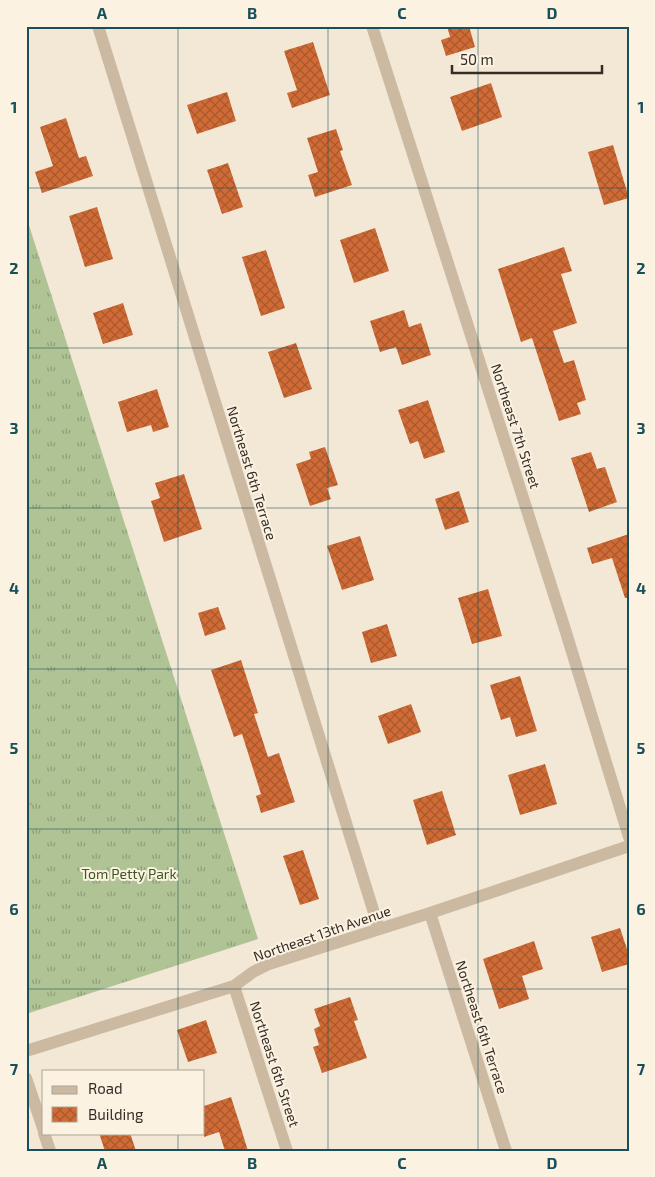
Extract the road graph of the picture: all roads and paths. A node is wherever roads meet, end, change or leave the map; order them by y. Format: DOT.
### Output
graph roads {
  1 [pos="98,26"];
  2 [pos="372,26"];
  3 [pos="32,803"];
  4 [pos="26,808"];
  5 [pos="629,836"];
  6 [pos="629,846"];
  7 [pos="430,913"];
  8 [pos="379,929"];
  9 [pos="234,986"];
  10 [pos="26,1050"];
  11 [pos="26,1078"];
  12 [pos="42,1126"];
  13 [pos="45,1134"];
  14 [pos="50,1151"];
  15 [pos="287,1151"];
  16 [pos="506,1151"];
  1 -- 8 [label="street, Northeast 6th Terrace"];
  2 -- 5 [label="street, Northeast 7th Street"];
  3 -- 4 [label="path"];
  6 -- 7 [label="street, Northeast 13th Avenue"];
  7 -- 8 [label="street, Northeast 13th Avenue"];
  7 -- 16 [label="street, Northeast 6th Terrace"];
  8 -- 9 [label="street, Northeast 13th Avenue"];
  9 -- 10 [label="street, Northeast 13th Avenue"];
  9 -- 15 [label="street, Northeast 6th Street"];
  11 -- 12 [label="street"];
  13 -- 14 [label="street"];
}
